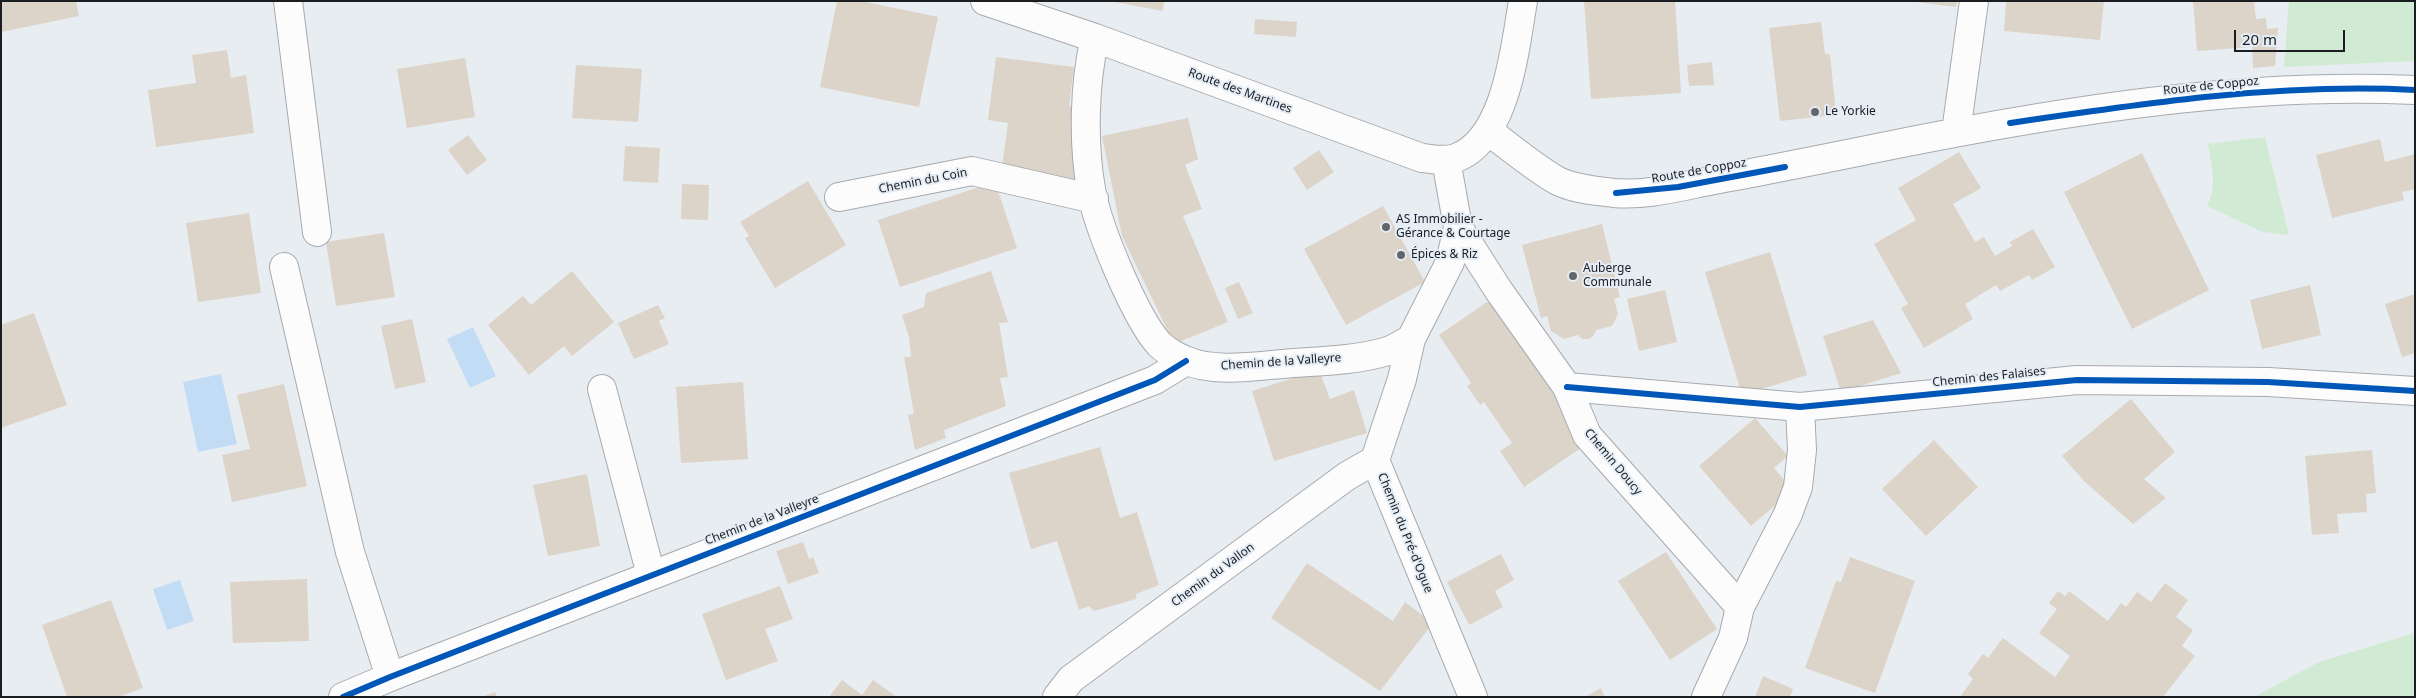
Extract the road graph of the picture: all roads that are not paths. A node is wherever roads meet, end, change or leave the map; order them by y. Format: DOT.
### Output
graph roads {
  1 [pos="288,1"];
  2 [pos="985,1"];
  3 [pos="1523,1"];
  4 [pos="1974,1"];
  5 [pos="1012,5"];
  6 [pos="1095,38"];
  7 [pos="2415,90"];
  8 [pos="1488,131"];
  9 [pos="1956,132"];
  10 [pos="1446,160"];
  11 [pos="839,197"];
  12 [pos="1094,199"];
  13 [pos="1458,227"];
  14 [pos="317,232"];
  15 [pos="284,267"];
  16 [pos="1411,339"];
  17 [pos="1186,361"];
  18 [pos="1567,388"];
  19 [pos="602,389"];
  20 [pos="2415,391"];
  21 [pos="1800,407"];
  22 [pos="1375,460"];
  23 [pos="651,575"];
  24 [pos="1740,607"];
  25 [pos="390,677"];
  26 [pos="343,697"];
  27 [pos="1057,697"];
  28 [pos="1473,697"];
  29 [pos="1706,697"];
  1 -- 14 [label="street"];
  2 -- 5 [label="street, Route des Martines"];
  3 -- 8 [label="street, Route des Martines"];
  4 -- 9 [label="street"];
  5 -- 6 [label="street, Route des Martines"];
  6 -- 10 [label="street, Route des Martines"];
  6 -- 12 [label="street"];
  7 -- 9 [label="street, Route de Coppoz"];
  8 -- 9 [label="street, Route de Coppoz"];
  8 -- 10 [label="street, Route des Martines"];
  10 -- 13 [label="street"];
  11 -- 12 [label="street, Chemin du Coin"];
  12 -- 17 [label="street"];
  13 -- 16 [label="street, Chemin du Pré-d'Ogue"];
  13 -- 18 [label="street, Chemin Doucy"];
  15 -- 25 [label="street"];
  16 -- 17 [label="street, Chemin de la Valleyre"];
  16 -- 22 [label="street, Chemin du Pré-d'Ogue"];
  17 -- 23 [label="street, Chemin de la Valleyre"];
  18 -- 21 [label="street, Chemin des Falaises"];
  18 -- 24 [label="street, Chemin Doucy"];
  19 -- 23 [label="street"];
  20 -- 21 [label="street, Chemin des Falaises"];
  21 -- 24 [label="street"];
  22 -- 27 [label="street, Chemin du Vallon"];
  22 -- 28 [label="street, Chemin du Pré-d'Ogue"];
  23 -- 25 [label="street, Chemin de la Valleyre"];
  24 -- 29 [label="street"];
  25 -- 26 [label="street, Chemin de la Valleyre"];
}
